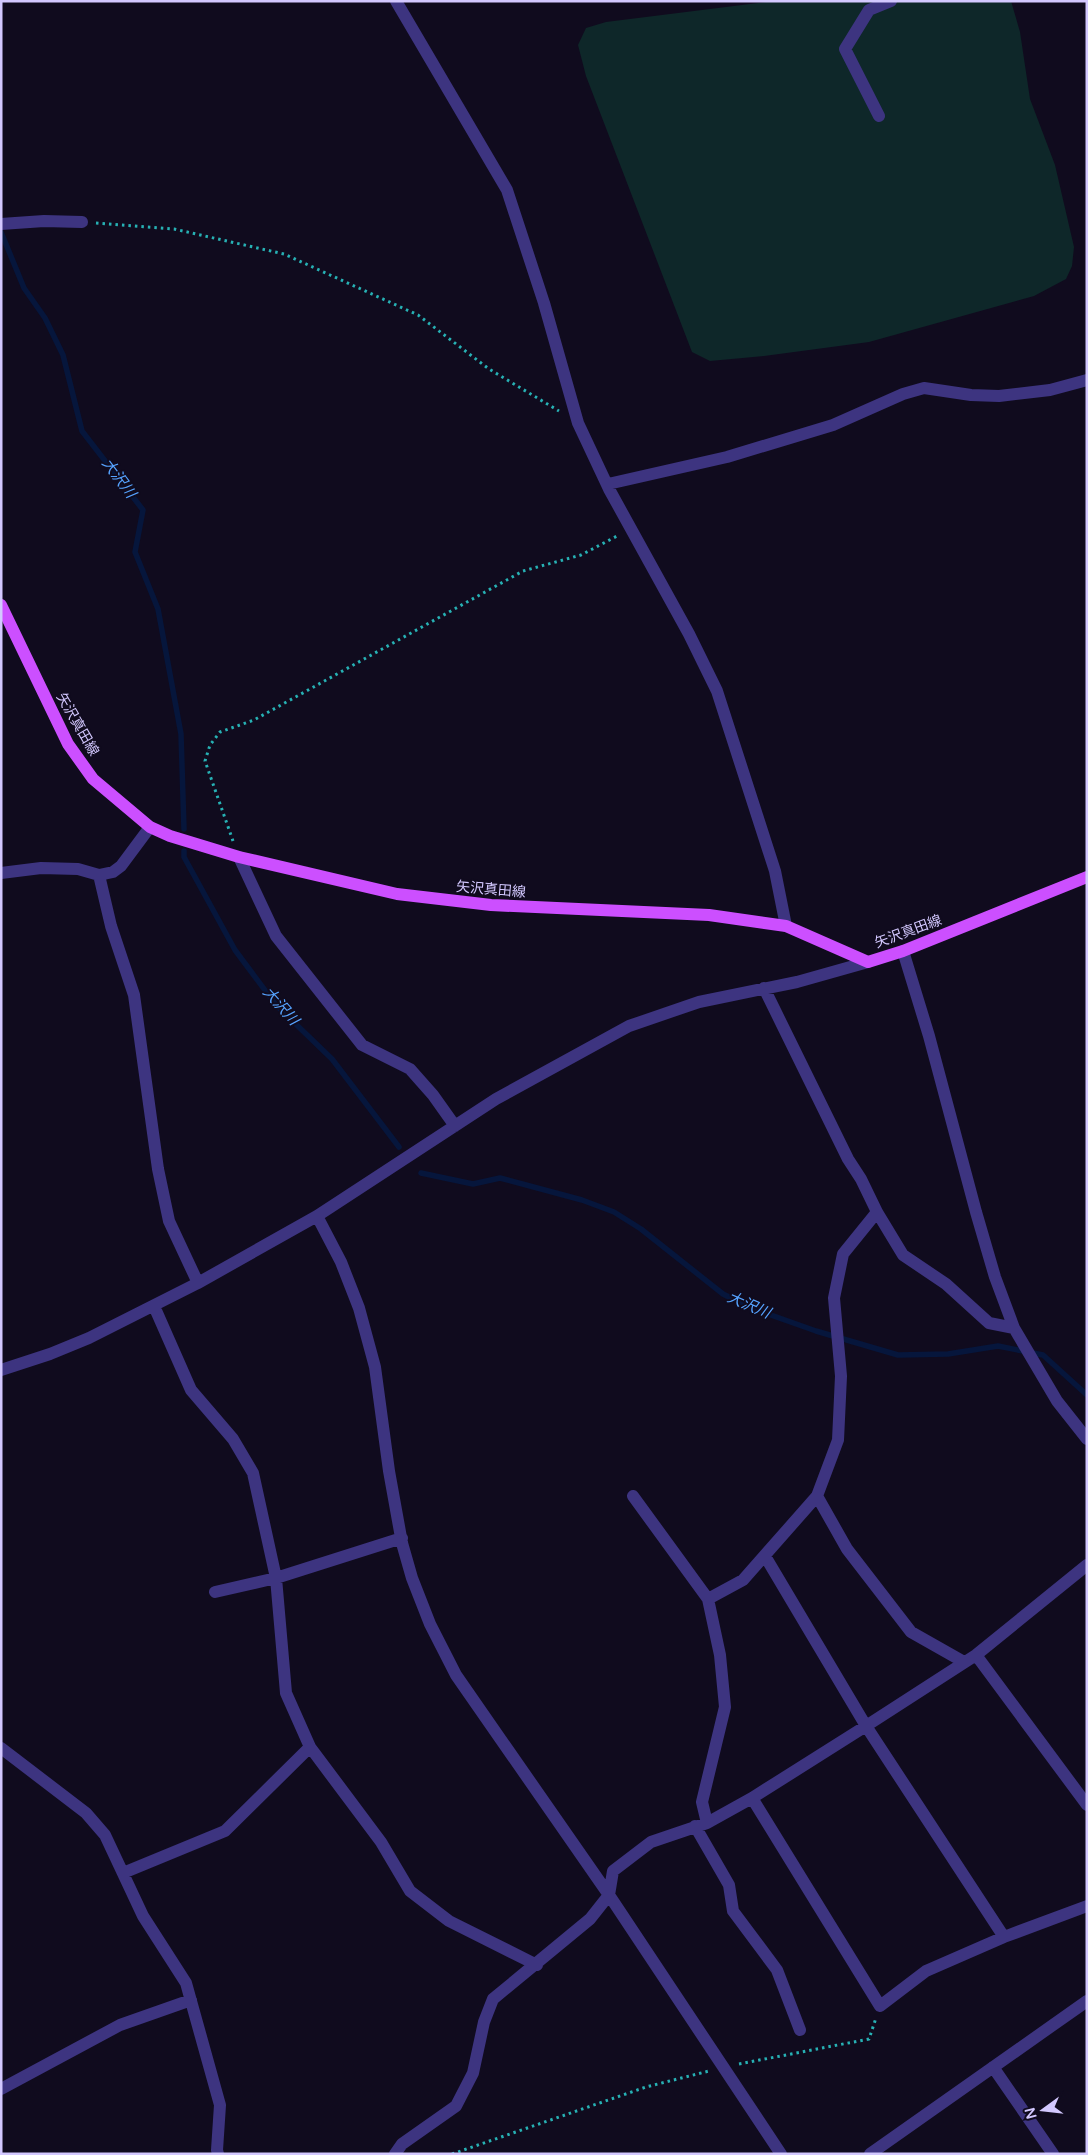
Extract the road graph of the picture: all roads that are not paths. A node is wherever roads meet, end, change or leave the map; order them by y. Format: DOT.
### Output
graph roads {
  1 [pos="396,1"];
  2 [pos="891,1"];
  3 [pos="879,116"];
  4 [pos="82,222"];
  5 [pos="1,224"];
  6 [pos="1087,380"];
  7 [pos="608,484"];
  8 [pos="1,605"];
  9 [pos="150,827"];
  10 [pos="239,857"];
  11 [pos="1,873"];
  12 [pos="99,875"];
  13 [pos="1087,877"];
  14 [pos="786,926"];
  15 [pos="903,951"];
  16 [pos="868,962"];
  17 [pos="764,988"];
  18 [pos="455,1126"];
  19 [pos="877,1212"];
  20 [pos="318,1216"];
  21 [pos="198,1283"];
  22 [pos="154,1306"];
  23 [pos="1014,1328"];
  24 [pos="1,1370"];
  25 [pos="1087,1439"];
  26 [pos="633,1496"];
  27 [pos="817,1496"];
  28 [pos="402,1538"];
  29 [pos="765,1556"];
  30 [pos="1087,1565"];
  31 [pos="276,1578"];
  32 [pos="215,1592"];
  33 [pos="708,1600"];
  34 [pos="976,1655"];
  35 [pos="964,1662"];
  36 [pos="866,1726"];
  37 [pos="310,1747"];
  38 [pos="1,1748"];
  39 [pos="752,1798"];
  40 [pos="1087,1805"];
  41 [pos="701,1825"];
  42 [pos="123,1873"];
  43 [pos="610,1895"];
  44 [pos="1087,1906"];
  45 [pos="1004,1937"];
  46 [pos="537,1965"];
  47 [pos="191,2000"];
  48 [pos="1087,2001"];
  49 [pos="800,2030"];
  50 [pos="993,2067"];
  51 [pos="1,2089"];
  52 [pos="218,2154"];
  53 [pos="395,2154"];
  54 [pos="781,2154"];
  55 [pos="870,2154"];
  56 [pos="1053,2154"];
  1 -- 7 [label="street"];
  2 -- 3 [label="street"];
  4 -- 5 [label="street"];
  6 -- 7 [label="street"];
  7 -- 14 [label="street"];
  8 -- 9 [label="main road, 矢沢真田線"];
  9 -- 10 [label="main road, 矢沢真田線"];
  9 -- 12 [label="street"];
  10 -- 14 [label="main road, 矢沢真田線"];
  10 -- 18 [label="street"];
  11 -- 12 [label="street"];
  12 -- 21 [label="street"];
  13 -- 15 [label="main road, 矢沢真田線"];
  14 -- 16 [label="main road, 矢沢真田線"];
  15 -- 16 [label="main road, 矢沢真田線"];
  15 -- 23 [label="street"];
  16 -- 17 [label="street"];
  17 -- 18 [label="street"];
  17 -- 19 [label="street"];
  18 -- 20 [label="street"];
  19 -- 23 [label="street"];
  19 -- 27 [label="street"];
  20 -- 21 [label="street"];
  20 -- 28 [label="street"];
  21 -- 22 [label="street"];
  22 -- 24 [label="street"];
  22 -- 31 [label="street"];
  23 -- 25 [label="street"];
  26 -- 33 [label="street"];
  27 -- 29 [label="street"];
  27 -- 35 [label="street"];
  28 -- 31 [label="street"];
  28 -- 43 [label="street"];
  29 -- 33 [label="street"];
  29 -- 36 [label="street"];
  30 -- 34 [label="street"];
  31 -- 32 [label="street"];
  31 -- 37 [label="street"];
  33 -- 41 [label="street"];
  34 -- 35 [label="street"];
  34 -- 40 [label="street"];
  35 -- 36 [label="street"];
  36 -- 39 [label="street"];
  36 -- 45 [label="street"];
  37 -- 42 [label="street"];
  37 -- 46 [label="street"];
  38 -- 42 [label="street"];
  39 -- 41 [label="street"];
  39 -- 45 [label="street"];
  41 -- 43 [label="street"];
  41 -- 49 [label="street"];
  42 -- 47 [label="street"];
  43 -- 46 [label="street"];
  43 -- 54 [label="street"];
  44 -- 45 [label="street"];
  46 -- 53 [label="street"];
  47 -- 51 [label="street"];
  47 -- 52 [label="street"];
  48 -- 50 [label="street"];
  50 -- 55 [label="street"];
  50 -- 56 [label="street"];
}
